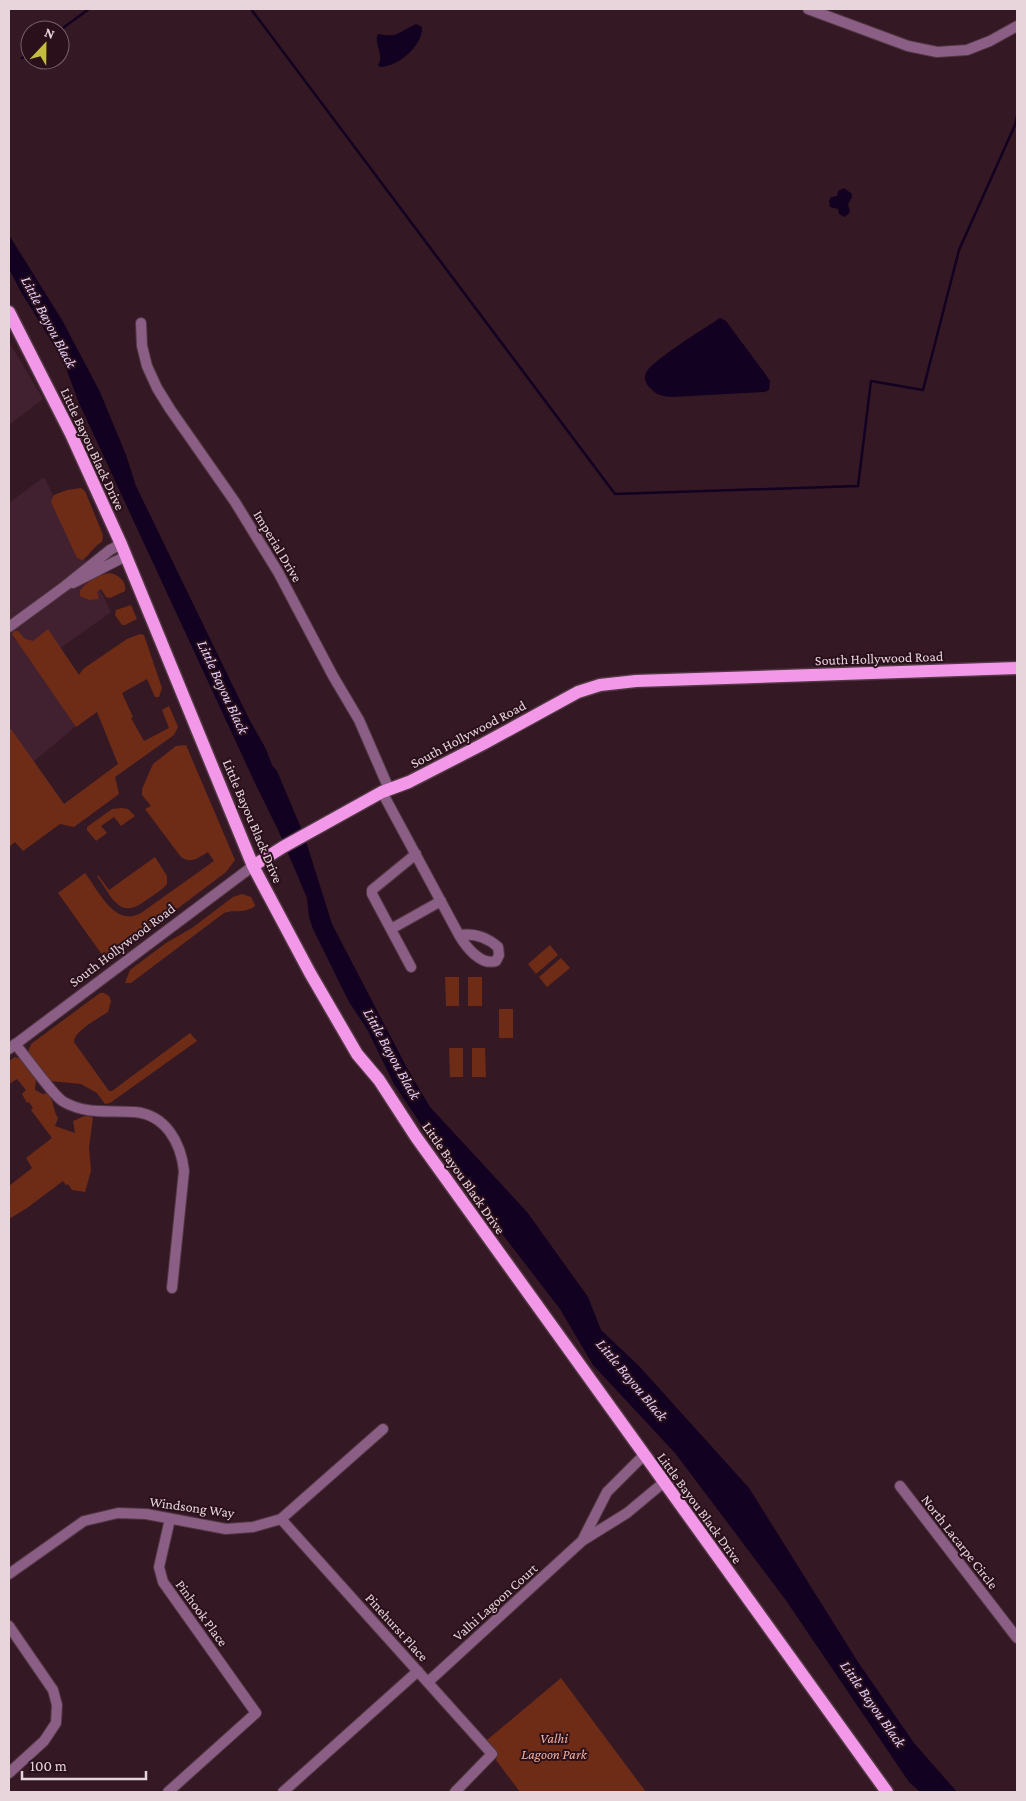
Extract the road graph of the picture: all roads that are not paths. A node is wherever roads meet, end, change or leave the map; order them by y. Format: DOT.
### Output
graph roads {
  1 [pos="808,9"];
  2 [pos="1017,26"];
  3 [pos="9,312"];
  4 [pos="141,323"];
  5 [pos="121,544"];
  6 [pos="126,556"];
  7 [pos="65,586"];
  8 [pos="9,627"];
  9 [pos="1017,668"];
  10 [pos="386,791"];
  11 [pos="416,854"];
  12 [pos="253,866"];
  13 [pos="441,901"];
  14 [pos="391,929"];
  15 [pos="459,935"];
  16 [pos="411,967"];
  17 [pos="12,1046"];
  18 [pos="172,1288"];
  19 [pos="383,1429"];
  20 [pos="644,1456"];
  21 [pos="663,1483"];
  22 [pos="900,1486"];
  23 [pos="170,1519"];
  24 [pos="281,1519"];
  25 [pos="582,1542"];
  26 [pos="9,1574"];
  27 [pos="9,1626"];
  28 [pos="1017,1638"];
  29 [pos="418,1671"];
  30 [pos="428,1682"];
  31 [pos="9,1773"];
  32 [pos="168,1792"];
  33 [pos="283,1792"];
  34 [pos="455,1792"];
  35 [pos="886,1792"];
  1 -- 2 [label="street"];
  3 -- 5 [label="main road, Little Bayou Black Drive"];
  4 -- 10 [label="street, Imperial Drive"];
  5 -- 6 [label="main road, Little Bayou Black Drive"];
  5 -- 7 [label="street"];
  6 -- 7 [label="street"];
  6 -- 12 [label="main road, Little Bayou Black Drive"];
  7 -- 8 [label="street"];
  9 -- 10 [label="main road, South Hollywood Road"];
  10 -- 11 [label="street, Imperial Drive"];
  10 -- 12 [label="main road, South Hollywood Road"];
  11 -- 13 [label="street, Imperial Drive"];
  11 -- 14 [label="street"];
  12 -- 17 [label="street, South Hollywood Road"];
  12 -- 20 [label="main road, Little Bayou Black Drive"];
  13 -- 14 [label="street"];
  13 -- 15 [label="street, Imperial Drive"];
  14 -- 16 [label="street"];
  17 -- 18 [label="street"];
  19 -- 24 [label="street, Windsong Way"];
  20 -- 21 [label="main road, Little Bayou Black Drive"];
  20 -- 25 [label="street, Valhi Lagoon Court"];
  21 -- 25 [label="street, Valhi Lagoon Court"];
  21 -- 35 [label="main road, Little Bayou Black Drive"];
  22 -- 28 [label="street, North Lacarpe Circle"];
  23 -- 24 [label="street, Windsong Way"];
  23 -- 26 [label="street, Windsong Way"];
  23 -- 32 [label="street, Pinhook Place"];
  24 -- 29 [label="street, Pinehurst Place"];
  25 -- 30 [label="street, Valhi Lagoon Court"];
  27 -- 31 [label="street"];
  29 -- 30 [label="street, Pinehurst Place"];
  29 -- 33 [label="street"];
  30 -- 34 [label="street, Pinehurst Place"];
}
